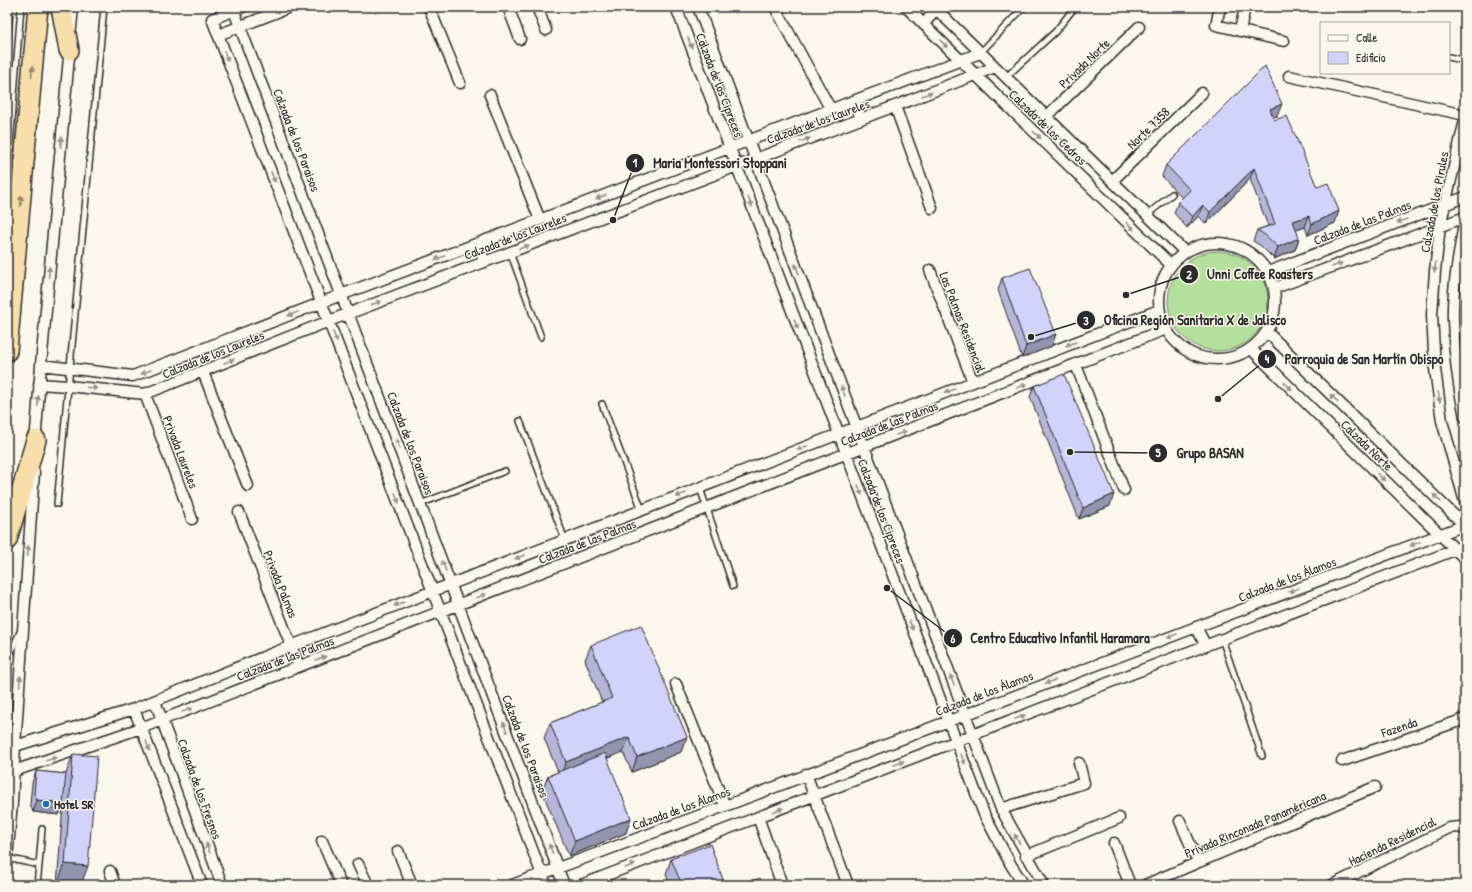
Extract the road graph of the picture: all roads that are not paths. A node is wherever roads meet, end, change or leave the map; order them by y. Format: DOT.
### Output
graph roads {
  1 [pos="10,7"];
  2 [pos="21,7"];
  3 [pos="38,7"];
  4 [pos="61,7"];
  5 [pos="73,7"];
  6 [pos="104,7"];
  7 [pos="290,7"];
  8 [pos="429,7"];
  9 [pos="508,7"];
  10 [pos="537,7"];
  11 [pos="676,7"];
  12 [pos="698,7"];
  13 [pos="775,7"];
  14 [pos="906,7"];
  15 [pos="1024,7"];
  16 [pos="1075,7"];
  17 [pos="1220,7"];
  18 [pos="1245,7"];
  19 [pos="934,8"];
  20 [pos="238,9"];
  21 [pos="924,24"];
  22 [pos="240,26"];
  23 [pos="1139,27"];
  24 [pos="546,30"];
  25 [pos="1240,31"];
  26 [pos="218,35"];
  27 [pos="520,39"];
  28 [pos="1284,41"];
  29 [pos="7,49"];
  30 [pos="69,50"];
  31 [pos="980,53"];
  32 [pos="1450,57"];
  33 [pos="961,60"];
  34 [pos="1465,61"];
  35 [pos="994,67"];
  36 [pos="975,74"];
  37 [pos="1289,76"];
  38 [pos="1006,77"];
  39 [pos="460,83"];
  40 [pos="1202,93"];
  41 [pos="490,95"];
  42 [pos="854,101"];
  43 [pos="895,106"];
  44 [pos="831,110"];
  45 [pos="1465,115"];
  46 [pos="1046,117"];
  47 [pos="862,119"];
  48 [pos="1465,120"];
  49 [pos="749,141"];
  50 [pos="729,148"];
  51 [pos="756,158"];
  52 [pos="736,166"];
  53 [pos="1112,181"];
  54 [pos="7,183"];
  55 [pos="1172,194"];
  56 [pos="1465,197"];
  57 [pos="1445,204"];
  58 [pos="932,208"];
  59 [pos="1147,215"];
  60 [pos="1465,217"];
  61 [pos="540,220"];
  62 [pos="1440,226"];
  63 [pos="477,244"];
  64 [pos="510,252"];
  65 [pos="1185,252"];
  66 [pos="484,262"];
  67 [pos="1171,265"];
  68 [pos="930,270"];
  69 [pos="1268,272"];
  70 [pos="1275,288"];
  71 [pos="341,295"];
  72 [pos="322,303"];
  73 [pos="1159,310"];
  74 [pos="349,314"];
  75 [pos="329,321"];
  76 [pos="1166,330"];
  77 [pos="1267,332"];
  78 [pos="541,337"];
  79 [pos="1251,349"];
  80 [pos="7,351"];
  81 [pos="40,365"];
  82 [pos="1076,365"];
  83 [pos="69,368"];
  84 [pos="203,372"];
  85 [pos="973,382"];
  86 [pos="39,384"];
  87 [pos="1462,385"];
  88 [pos="68,386"];
  89 [pos="146,394"];
  90 [pos="602,404"];
  91 [pos="1465,417"];
  92 [pos="520,421"];
  93 [pos="857,427"];
  94 [pos="838,434"];
  95 [pos="36,440"];
  96 [pos="864,447"];
  97 [pos="846,454"];
  98 [pos="505,471"];
  99 [pos="248,486"];
  100 [pos="700,488"];
  101 [pos="1124,490"];
  102 [pos="1465,502"];
  103 [pos="57,504"];
  104 [pos="420,504"];
  105 [pos="707,507"];
  106 [pos="642,510"];
  107 [pos="239,512"];
  108 [pos="192,519"];
  109 [pos="1465,526"];
  110 [pos="1441,535"];
  111 [pos="7,540"];
  112 [pos="564,540"];
  113 [pos="1460,548"];
  114 [pos="1465,559"];
  115 [pos="451,584"];
  116 [pos="733,586"];
  117 [pos="433,591"];
  118 [pos="458,605"];
  119 [pos="441,612"];
  120 [pos="24,623"];
  121 [pos="1196,627"];
  122 [pos="1222,639"];
  123 [pos="291,646"];
  124 [pos="1206,646"];
  125 [pos="7,660"];
  126 [pos="299,666"];
  127 [pos="676,684"];
  128 [pos="155,701"];
  129 [pos="134,709"];
  130 [pos="965,714"];
  131 [pos="1465,719"];
  132 [pos="162,720"];
  133 [pos="948,721"];
  134 [pos="141,728"];
  135 [pos="973,735"];
  136 [pos="956,741"];
  137 [pos="15,746"];
  138 [pos="1262,756"];
  139 [pos="1342,761"];
  140 [pos="1079,763"];
  141 [pos="14,771"];
  142 [pos="806,774"];
  143 [pos="1375,787"];
  144 [pos="7,794"];
  145 [pos="814,796"];
  146 [pos="12,803"];
  147 [pos="725,806"];
  148 [pos="1001,810"];
  149 [pos="758,817"];
  150 [pos="1119,818"];
  151 [pos="1180,821"];
  152 [pos="42,829"];
  153 [pos="1465,830"];
  154 [pos="322,841"];
  155 [pos="1114,843"];
  156 [pos="398,851"];
  157 [pos="1026,856"];
  158 [pos="7,859"];
  159 [pos="1198,862"];
  160 [pos="358,864"];
  161 [pos="39,865"];
  162 [pos="558,868"];
  163 [pos="110,871"];
  164 [pos="542,874"];
  165 [pos="37,885"];
  166 [pos="115,885"];
  167 [pos="202,885"];
  168 [pos="222,885"];
  169 [pos="340,885"];
  170 [pos="368,885"];
  171 [pos="412,885"];
  172 [pos="512,885"];
  173 [pos="546,885"];
  174 [pos="564,885"];
  175 [pos="581,885"];
  176 [pos="782,885"];
  177 [pos="848,885"];
  178 [pos="1024,885"];
  179 [pos="1044,885"];
  180 [pos="1130,885"];
  181 [pos="1145,885"];
  182 [pos="1332,885"];
  1 -- 29 [label="lane"];
  2 -- 54 [label="lane"];
  80 -- 3 [label="highway, one-way"];
  4 -- 30 [label="highway"];
  5 -- 30 [label="street"];
  6 -- 83 [label="lane"];
  7 -- 22 [label="street"];
  8 -- 39 [label="street"];
  9 -- 27 [label="street"];
  10 -- 24 [label="street"];
  11 -- 50 [label="street, Calzada de los Cipreces, one-way"];
  12 -- 49 [label="street, Calzada de los Cipreces"];
  13 -- 44 [label="street"];
  14 -- 21 [label="street, Calzada de los Cedros"];
  15 -- 31 [label="lane"];
  16 -- 38 [label="lane"];
  17 -- 25 [label="street"];
  18 -- 25 [label="street"];
  19 -- 21 [label="street"];
  19 -- 31 [label="street, Calzada de los Cedros"];
  20 -- 22 [label="street, Calzada de los Paraisos"];
  20 -- 26 [label="street"];
  21 -- 33 [label="street, Calzada de los Cedros, one-way"];
  22 -- 26 [label="street"];
  22 -- 71 [label="street, Calzada de los Paraisos"];
  23 -- 46 [label="street, Privada Norte"];
  25 -- 28 [label="street"];
  26 -- 72 [label="street, one-way"];
  81 -- 30 [label="street, one-way"];
  31 -- 33 [label="street, Calzada de los Laureles"];
  31 -- 35 [label="street, Calzada de los Cedros"];
  32 -- 34 [label="lane"];
  33 -- 36 [label="street, Calzada de los Cedros"];
  33 -- 42 [label="street, Calzada de los Laureles"];
  35 -- 36 [label="street, Calzada de los Laureles"];
  35 -- 38 [label="street, Calzada de los Cedros"];
  43 -- 36 [label="street, Calzada de los Laureles, one-way"];
  36 -- 67 [label="street, Calzada de los Cedros, one-way"];
  37 -- 45 [label="street"];
  38 -- 46 [label="street, Calzada de los Cedros"];
  40 -- 53 [label="street, Norte 7358"];
  41 -- 61 [label="street"];
  42 -- 44 [label="street, Calzada de los Laureles"];
  42 -- 47 [label="street"];
  43 -- 47 [label="street, Calzada de los Laureles"];
  43 -- 58 [label="street"];
  44 -- 49 [label="street, Calzada de los Laureles"];
  46 -- 53 [label="street, Calzada de los Cedros"];
  51 -- 47 [label="street, Calzada de los Laureles, one-way"];
  48 -- 57 [label="street, Calzada de los Pirules"];
  49 -- 50 [label="street, Calzada de los Laureles"];
  49 -- 51 [label="street, Calzada de los Cipreces"];
  50 -- 52 [label="street, Calzada de los Cipreces"];
  50 -- 61 [label="street, Calzada de los Laureles, one-way"];
  51 -- 52 [label="street, Calzada de los Laureles"];
  93 -- 51 [label="street, Calzada de los Cipreces, one-way"];
  64 -- 52 [label="street, Calzada de los Laureles, one-way"];
  52 -- 94 [label="street, Calzada de los Cipreces, one-way"];
  53 -- 59 [label="street, Calzada de los Cedros"];
  55 -- 59 [label="lane"];
  56 -- 57 [label="street, Calzada de las Palmas"];
  57 -- 62 [label="street, Calzada de los Pirules"];
  57 -- 69 [label="street, Calzada de las Palmas, one-way"];
  59 -- 65 [label="street, Calzada de los Cedros"];
  60 -- 62 [label="street"];
  60 -- 87 [label="street"];
  61 -- 63 [label="street, Calzada de los Laureles"];
  70 -- 62 [label="street, one-way"];
  62 -- 102 [label="street, Calzada de los Pirules, one-way"];
  63 -- 66 [label="street"];
  63 -- 71 [label="street, Calzada de los Laureles, one-way"];
  64 -- 66 [label="street, Calzada de los Laureles"];
  64 -- 78 [label="lane"];
  65 -- 67 [label="street"];
  65 -- 69 [label="street"];
  74 -- 66 [label="street, Calzada de los Laureles, one-way"];
  67 -- 73 [label="street"];
  68 -- 85 [label="street, Las Palmas Residencial"];
  69 -- 70 [label="street"];
  70 -- 77 [label="street"];
  71 -- 72 [label="street, Calzada de los Laureles"];
  71 -- 74 [label="street, Calzada de los Paraisos"];
  72 -- 75 [label="street"];
  72 -- 83 [label="street, Calzada de los Laureles, one-way"];
  73 -- 76 [label="street"];
  73 -- 85 [label="street, Calzada de las Palmas, one-way"];
  74 -- 75 [label="street, Calzada de los Laureles"];
  104 -- 74 [label="street, Calzada de los Paraisos, one-way"];
  84 -- 75 [label="street, Calzada de los Laureles, one-way"];
  75 -- 117 [label="street, one-way"];
  76 -- 79 [label="street"];
  76 -- 82 [label="street, Calzada de las Palmas"];
  77 -- 79 [label="street"];
  109 -- 77 [label="street, Calzada Norte, one-way"];
  79 -- 110 [label="street, Calzada Norte, one-way"];
  81 -- 83 [label="street, Calzada de los Laureles"];
  81 -- 86 [label="street"];
  96 -- 82 [label="street, Calzada de las Palmas, one-way"];
  82 -- 101 [label="street"];
  83 -- 88 [label="lane"];
  84 -- 89 [label="street, Calzada de los Laureles"];
  84 -- 99 [label="street"];
  85 -- 93 [label="street, Calzada de las Palmas, one-way"];
  86 -- 88 [label="street, Calzada de los Laureles"];
  95 -- 86 [label="street, one-way"];
  87 -- 91 [label="street"];
  88 -- 89 [label="street, Calzada de los Laureles, one-way"];
  88 -- 103 [label="lane"];
  89 -- 108 [label="street, Privada Laureles"];
  90 -- 106 [label="lane"];
  92 -- 112 [label="lane"];
  93 -- 94 [label="street, Calzada de las Palmas"];
  93 -- 96 [label="street, Calzada de los Cipreces"];
  94 -- 97 [label="street, Calzada de los Cipreces"];
  94 -- 100 [label="street, Calzada de las Palmas, one-way"];
  95 -- 111 [label="highway"];
  120 -- 95 [label="street, one-way"];
  96 -- 97 [label="street, Calzada de las Palmas"];
  130 -- 96 [label="street, Calzada de los Cipreces, one-way"];
  97 -- 105 [label="street, Calzada de las Palmas"];
  97 -- 133 [label="street, Calzada de los Cipreces, one-way"];
  98 -- 104 [label="lane"];
  100 -- 105 [label="lane"];
  100 -- 106 [label="street, Calzada de las Palmas, one-way"];
  115 -- 104 [label="street, Calzada de los Paraisos, one-way"];
  105 -- 116 [label="lane"];
  118 -- 105 [label="street, Calzada de las Palmas, one-way"];
  106 -- 112 [label="street, Calzada de las Palmas"];
  107 -- 123 [label="street, Privada Palmas"];
  109 -- 110 [label="street, Calzada de los Álamos"];
  110 -- 113 [label="street, Calzada Norte"];
  110 -- 121 [label="street, Calzada de los Álamos, one-way"];
  112 -- 115 [label="street, Calzada de las Palmas, one-way"];
  113 -- 114 [label="street, Calzada Norte"];
  113 -- 122 [label="street"];
  115 -- 117 [label="street, Calzada de las Palmas"];
  115 -- 118 [label="street, Calzada de los Paraisos"];
  117 -- 119 [label="street"];
  117 -- 123 [label="street, Calzada de las Palmas, one-way"];
  118 -- 119 [label="street, Calzada de las Palmas"];
  162 -- 118 [label="street, Calzada de los Paraisos, one-way"];
  126 -- 119 [label="street, Calzada de las Palmas, one-way"];
  119 -- 164 [label="street"];
  120 -- 125 [label="lane"];
  137 -- 120 [label="street, one-way"];
  121 -- 124 [label="street"];
  121 -- 130 [label="street, Calzada de los Álamos, one-way"];
  122 -- 124 [label="street"];
  122 -- 138 [label="lane"];
  123 -- 126 [label="street, Privada Palmas"];
  123 -- 128 [label="street, Calzada de las Palmas"];
  135 -- 124 [label="street, one-way"];
  132 -- 126 [label="street, Calzada de las Palmas, one-way"];
  127 -- 147 [label="street"];
  128 -- 129 [label="street, Calzada de las Palmas"];
  128 -- 132 [label="street, Calzada de los Fresnos"];
  129 -- 134 [label="street"];
  129 -- 137 [label="street, Calzada de las Palmas"];
  130 -- 133 [label="street, Calzada de los Álamos"];
  130 -- 135 [label="street, Calzada de los Cipreces"];
  131 -- 139 [label="street, Fazenda"];
  132 -- 134 [label="street, Calzada de las Palmas"];
  168 -- 132 [label="street, Calzada de los Fresnos, one-way"];
  133 -- 136 [label="street, Calzada de los Cipreces"];
  133 -- 142 [label="street, Calzada de los Álamos"];
  141 -- 134 [label="street, Calzada de las Palmas, one-way"];
  134 -- 167 [label="street, one-way"];
  135 -- 136 [label="street"];
  135 -- 148 [label="street, Calzada de los Cipreces"];
  145 -- 136 [label="street, one-way"];
  136 -- 178 [label="street, Calzada de los Cipreces, one-way"];
  137 -- 141 [label="street"];
  140 -- 148 [label="street"];
  141 -- 146 [label="street"];
  142 -- 145 [label="street"];
  142 -- 147 [label="street, Calzada de los Álamos"];
  143 -- 159 [label="street, Privada Rinconada Panaméricana"];
  144 -- 146 [label="lane"];
  149 -- 145 [label="street, one-way"];
  145 -- 177 [label="street"];
  146 -- 158 [label="street"];
  147 -- 162 [label="street, Calzada de los Álamos"];
  157 -- 148 [label="street, Calzada de los Cipreces, one-way"];
  175 -- 149 [label="street, one-way"];
  149 -- 176 [label="street"];
  150 -- 157 [label="street"];
  151 -- 159 [label="street"];
  152 -- 161 [label="lane"];
  153 -- 182 [label="street, Hacienda Residencial"];
  154 -- 169 [label="street"];
  155 -- 180 [label="street"];
  156 -- 171 [label="street"];
  157 -- 179 [label="street, Calzada de los Cipreces"];
  158 -- 161 [label="lane"];
  159 -- 181 [label="street, Privada Rinconada Panaméricana"];
  160 -- 170 [label="street"];
  161 -- 165 [label="lane"];
  162 -- 164 [label="street, Calzada de los Álamos"];
  162 -- 174 [label="street, Calzada de los Paraisos"];
  163 -- 166 [label="street"];
  164 -- 172 [label="street, Calzada de los Álamos"];
  164 -- 173 [label="street"];
}
